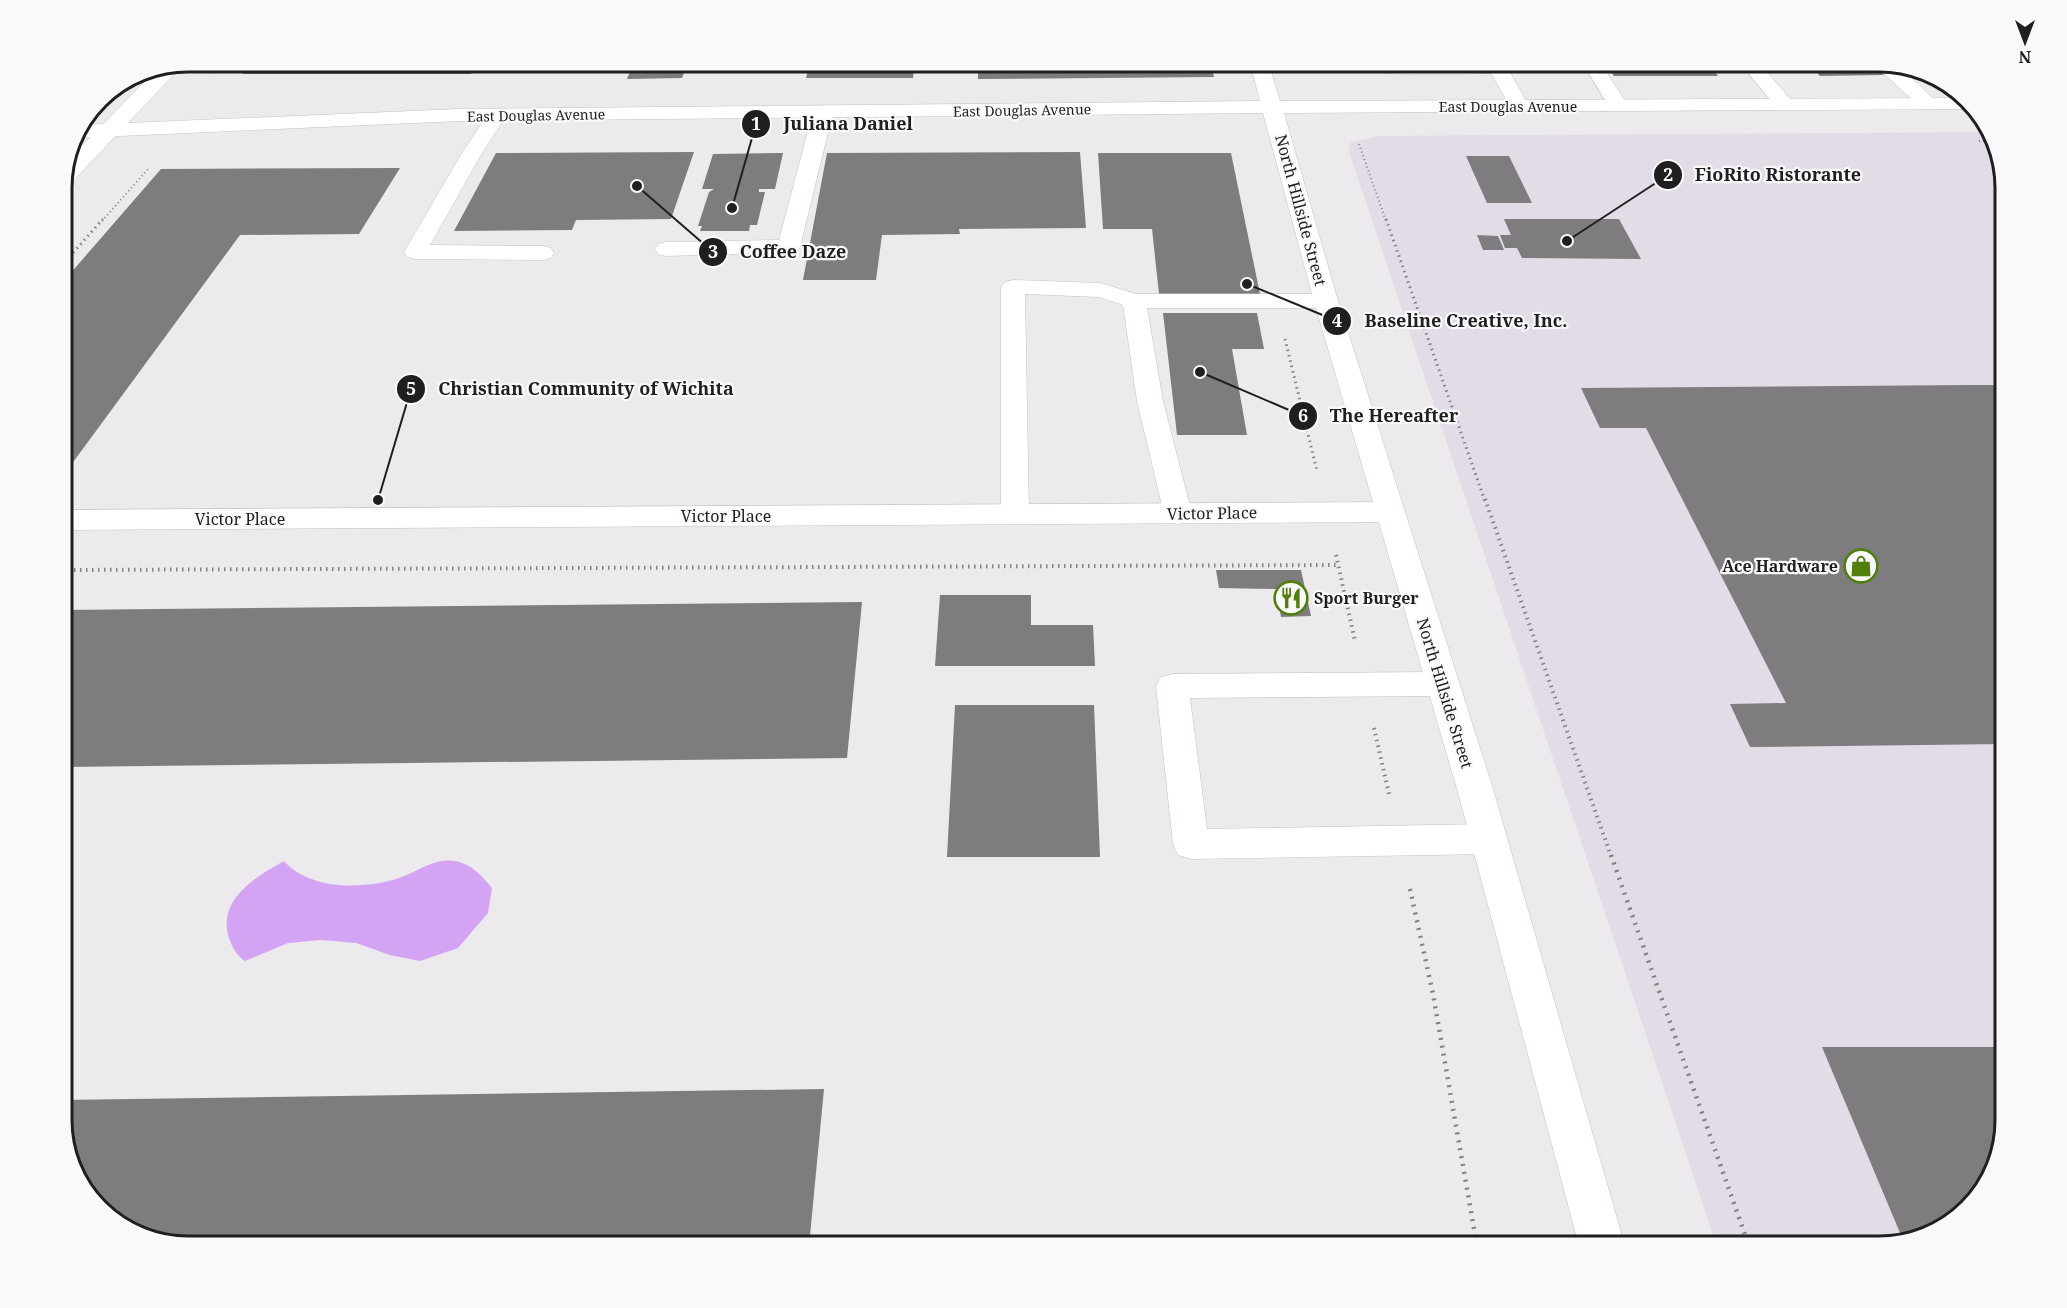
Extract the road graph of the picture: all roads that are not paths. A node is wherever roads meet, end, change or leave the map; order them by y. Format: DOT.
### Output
graph roads {
  1 [pos="1262,72"];
  2 [pos="1501,72"];
  3 [pos="1596,72"];
  4 [pos="1757,72"];
  5 [pos="1895,73"];
  6 [pos="162,75"];
  7 [pos="1928,104"];
  8 [pos="1959,104"];
  9 [pos="1785,105"];
  10 [pos="1519,106"];
  11 [pos="1618,106"];
  12 [pos="1272,107"];
  13 [pos="823,112"];
  14 [pos="497,115"];
  15 [pos="109,130"];
  16 [pos="87,131"];
  17 [pos="74,166"];
  18 [pos="666,249"];
  19 [pos="543,253"];
  20 [pos="1134,301"];
  21 [pos="1326,301"];
  22 [pos="1390,512"];
  23 [pos="1015,514"];
  24 [pos="1178,514"];
  25 [pos="72,520"];
  26 [pos="1442,684"];
  27 [pos="1488,839"];
  28 [pos="1599,1236"];
  1 -- 12 [label="main road, North Hillside Street"];
  2 -- 10 [label="lane"];
  3 -- 11 [label="lane"];
  4 -- 9 [label="lane"];
  5 -- 7 [label="lane"];
  6 -- 15 [label="main road"];
  7 -- 8 [label="main road, East Douglas Avenue"];
  7 -- 9 [label="main road, East Douglas Avenue"];
  9 -- 11 [label="main road, East Douglas Avenue"];
  10 -- 11 [label="main road, East Douglas Avenue"];
  10 -- 12 [label="main road, East Douglas Avenue"];
  12 -- 13 [label="main road, East Douglas Avenue"];
  12 -- 21 [label="main road, North Hillside Street"];
  13 -- 14 [label="main road, East Douglas Avenue"];
  13 -- 18 [label="lane"];
  14 -- 15 [label="main road, East Douglas Avenue"];
  14 -- 19 [label="lane"];
  15 -- 16 [label="main road, East Douglas Avenue"];
  15 -- 17 [label="main road"];
  20 -- 21 [label="lane"];
  20 -- 23 [label="lane"];
  20 -- 24 [label="lane"];
  21 -- 22 [label="main road, North Hillside Street"];
  22 -- 24 [label="main road, Victor Place"];
  22 -- 26 [label="main road, North Hillside Street"];
  23 -- 24 [label="main road, Victor Place"];
  23 -- 25 [label="main road, Victor Place"];
  26 -- 27 [label="main road, North Hillside Street"];
  26 -- 27 [label="lane"];
  27 -- 28 [label="main road, North Hillside Street"];
}
